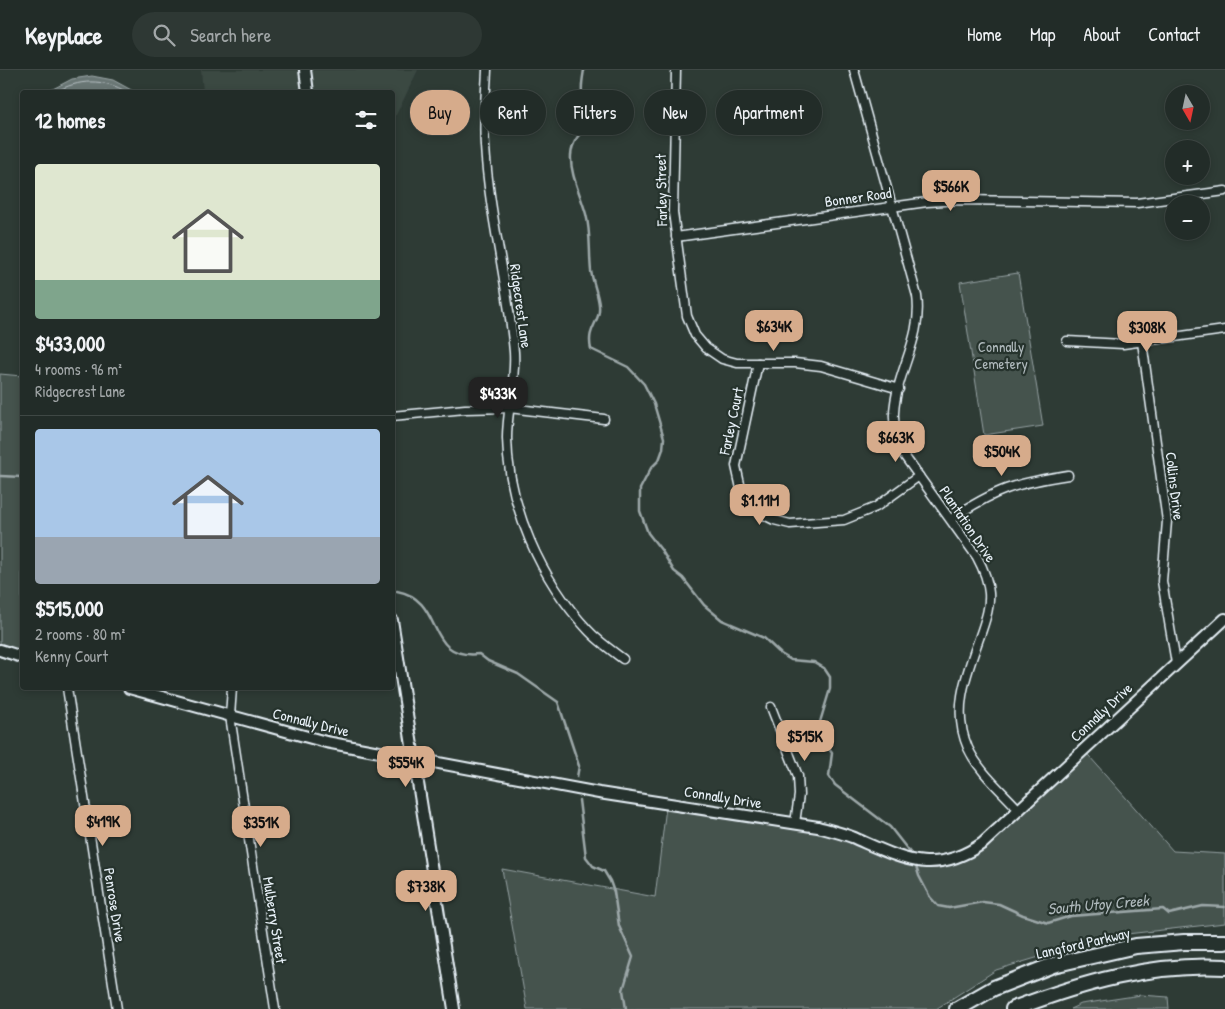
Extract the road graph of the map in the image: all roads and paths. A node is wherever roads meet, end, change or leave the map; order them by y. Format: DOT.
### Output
graph roads {
  1 [pos="305,70"];
  2 [pos="488,70"];
  3 [pos="676,70"];
  4 [pos="854,70"];
  5 [pos="308,90"];
  6 [pos="1225,192"];
  7 [pos="892,206"];
  8 [pos="676,237"];
  9 [pos="1225,330"];
  10 [pos="1067,341"];
  11 [pos="1142,342"];
  12 [pos="758,363"];
  13 [pos="899,389"];
  14 [pos="508,408"];
  15 [pos="395,416"];
  16 [pos="604,419"];
  17 [pos="1068,475"];
  18 [pos="919,476"];
  19 [pos="951,519"];
  20 [pos="1225,619"];
  21 [pos="395,638"];
  22 [pos="0,650"];
  23 [pos="20,656"];
  24 [pos="623,659"];
  25 [pos="1176,664"];
  26 [pos="67,690"];
  27 [pos="137,690"];
  28 [pos="232,690"];
  29 [pos="771,707"];
  30 [pos="230,716"];
  31 [pos="415,760"];
  32 [pos="1019,810"];
  33 [pos="795,823"];
  34 [pos="1225,942"];
  35 [pos="1225,967"];
  36 [pos="117,1009"];
  37 [pos="275,1009"];
  38 [pos="454,1009"];
  39 [pos="957,1009"];
  40 [pos="1013,1009"];
  1 -- 5 [label="street"];
  2 -- 14 [label="street, Ridgecrest Lane"];
  3 -- 8 [label="street, Farley Street"];
  4 -- 7 [label="street, Plantation Drive"];
  6 -- 7 [label="street, Bonner Road"];
  7 -- 8 [label="street, Bonner Road"];
  7 -- 13 [label="street, Plantation Drive"];
  8 -- 12 [label="street, Farley Street"];
  9 -- 11 [label="street"];
  10 -- 11 [label="street"];
  11 -- 25 [label="street, Collins Drive"];
  12 -- 13 [label="street"];
  12 -- 18 [label="street, Farley Court"];
  13 -- 18 [label="street, Plantation Drive"];
  14 -- 15 [label="street"];
  14 -- 16 [label="street"];
  14 -- 24 [label="street, Ridgecrest Lane"];
  17 -- 19 [label="street"];
  18 -- 19 [label="street, Plantation Drive"];
  19 -- 32 [label="street, Plantation Drive"];
  20 -- 25 [label="street, Connally Drive"];
  21 -- 31 [label="street"];
  22 -- 23 [label="street"];
  25 -- 32 [label="street, Connally Drive"];
  26 -- 36 [label="street, Penrose Drive"];
  27 -- 30 [label="street, Connally Drive"];
  28 -- 30 [label="street, Mulberry Street"];
  29 -- 33 [label="street"];
  30 -- 31 [label="street, Connally Drive"];
  30 -- 37 [label="street, Mulberry Street"];
  31 -- 33 [label="street, Connally Drive"];
  31 -- 38 [label="street"];
  32 -- 33 [label="street, Connally Drive"];
  34 -- 39 [label="highway, Langford Parkway"];
  35 -- 40 [label="highway"];
}
